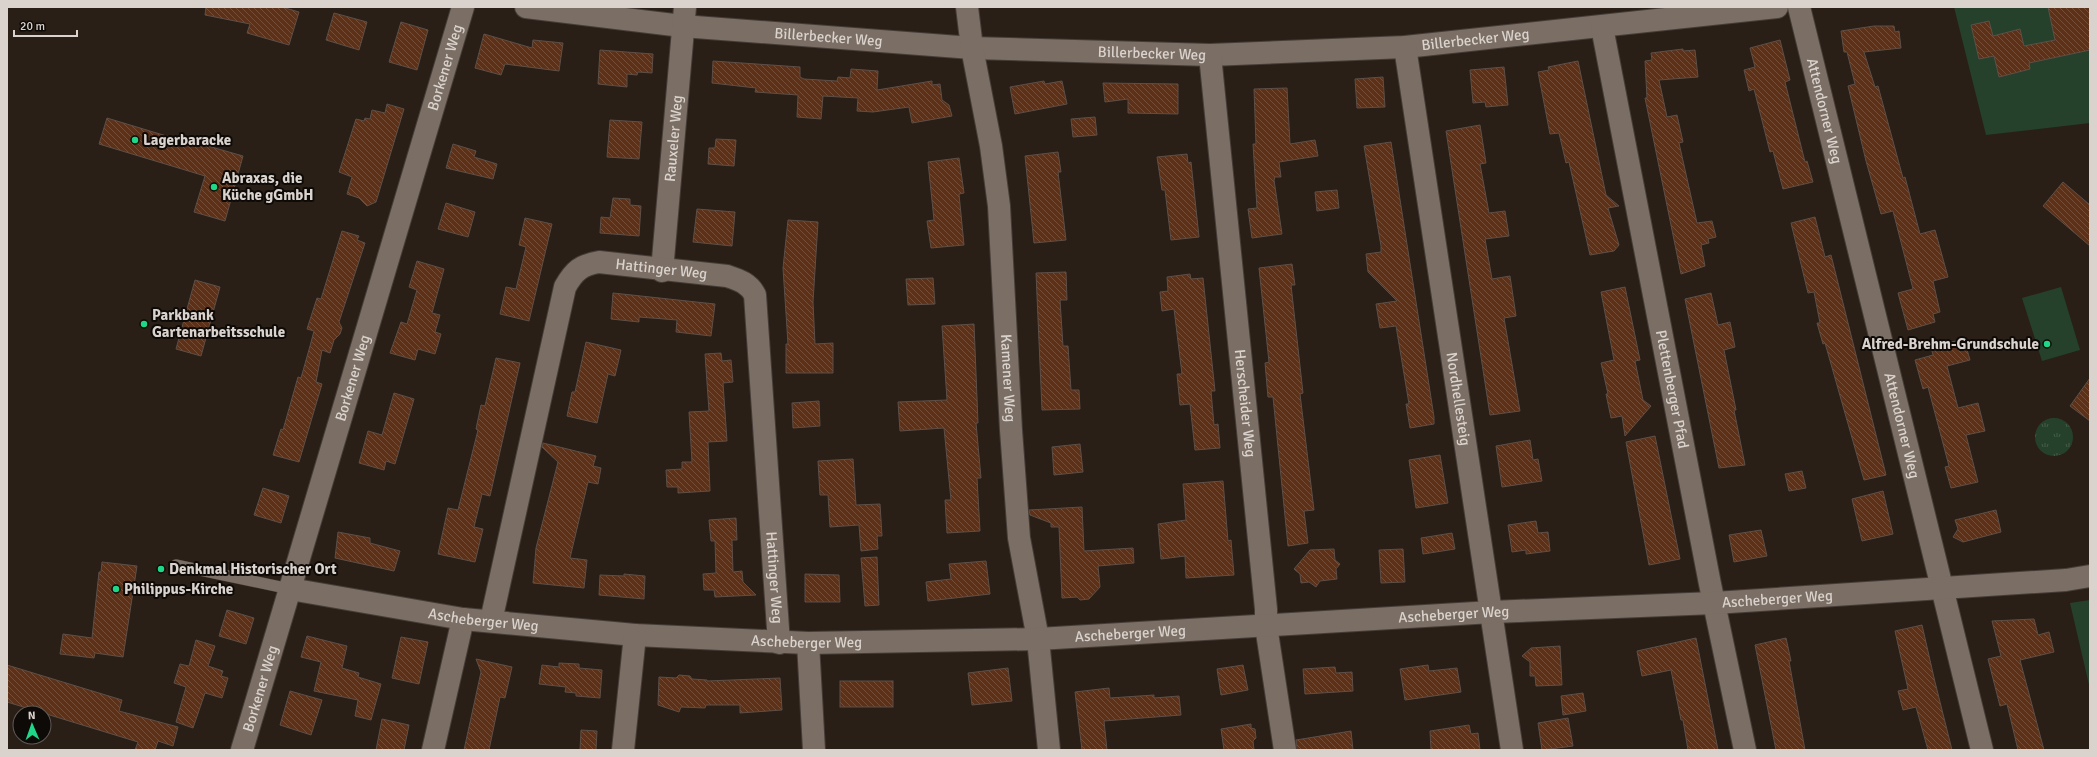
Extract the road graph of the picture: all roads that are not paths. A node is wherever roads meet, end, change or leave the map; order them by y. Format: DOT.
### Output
graph roads {
  1 [pos="463,7"];
  2 [pos="526,7"];
  3 [pos="967,7"];
  4 [pos="1777,7"];
  5 [pos="1799,7"];
  6 [pos="684,17"];
  7 [pos="1602,27"];
  8 [pos="1405,47"];
  9 [pos="972,48"];
  10 [pos="1210,55"];
  11 [pos="662,271"];
  12 [pos="176,565"];
  13 [pos="2090,576"];
  14 [pos="1942,587"];
  15 [pos="290,589"];
  16 [pos="1714,603"];
  17 [pos="1492,612"];
  18 [pos="463,619"];
  19 [pos="491,621"];
  20 [pos="1266,626"];
  21 [pos="635,635"];
  22 [pos="1038,639"];
  23 [pos="779,643"];
  24 [pos="808,643"];
  25 [pos="242,750"];
  26 [pos="433,750"];
  27 [pos="623,750"];
  28 [pos="814,750"];
  29 [pos="1049,750"];
  30 [pos="1285,750"];
  31 [pos="1512,750"];
  32 [pos="1745,750"];
  33 [pos="1982,750"];
  1 -- 15 [label="street, Borkener Weg"];
  2 -- 6 [label="street, Billerbecker Weg"];
  3 -- 9 [label="street, Kamener Weg"];
  4 -- 7 [label="street, Billerbecker Weg"];
  5 -- 14 [label="street, Attendorner Weg"];
  6 -- 9 [label="street, Billerbecker Weg"];
  6 -- 11 [label="street, Rauxeler Weg"];
  7 -- 8 [label="street, Billerbecker Weg"];
  7 -- 16 [label="street, Plettenberger Pfad"];
  8 -- 10 [label="street, Billerbecker Weg"];
  8 -- 17 [label="street, Nordhellesteig"];
  9 -- 10 [label="street, Billerbecker Weg"];
  9 -- 22 [label="street, Kamener Weg"];
  10 -- 20 [label="street, Herscheider Weg"];
  11 -- 19 [label="street, Hattinger Weg"];
  11 -- 23 [label="street, Hattinger Weg"];
  12 -- 15 [label="lane, Ascheberger Weg"];
  13 -- 14 [label="street, Ascheberger Weg"];
  14 -- 16 [label="street, Ascheberger Weg"];
  14 -- 33 [label="street, Attendorner Weg"];
  15 -- 18 [label="street, Ascheberger Weg"];
  15 -- 25 [label="street, Borkener Weg"];
  16 -- 17 [label="street, Ascheberger Weg"];
  16 -- 32 [label="street, Plettenberger Pfad"];
  17 -- 20 [label="street, Ascheberger Weg"];
  17 -- 31 [label="street, Nordhellesteig"];
  18 -- 19 [label="street, Ascheberger Weg"];
  18 -- 26 [label="street"];
  19 -- 21 [label="street, Ascheberger Weg"];
  20 -- 22 [label="street, Ascheberger Weg"];
  20 -- 30 [label="street, Herscheider Weg"];
  21 -- 23 [label="street, Ascheberger Weg"];
  21 -- 27 [label="street"];
  22 -- 24 [label="street, Ascheberger Weg"];
  22 -- 29 [label="street, Kamener Weg"];
  23 -- 24 [label="street, Ascheberger Weg"];
  24 -- 28 [label="street"];
}
